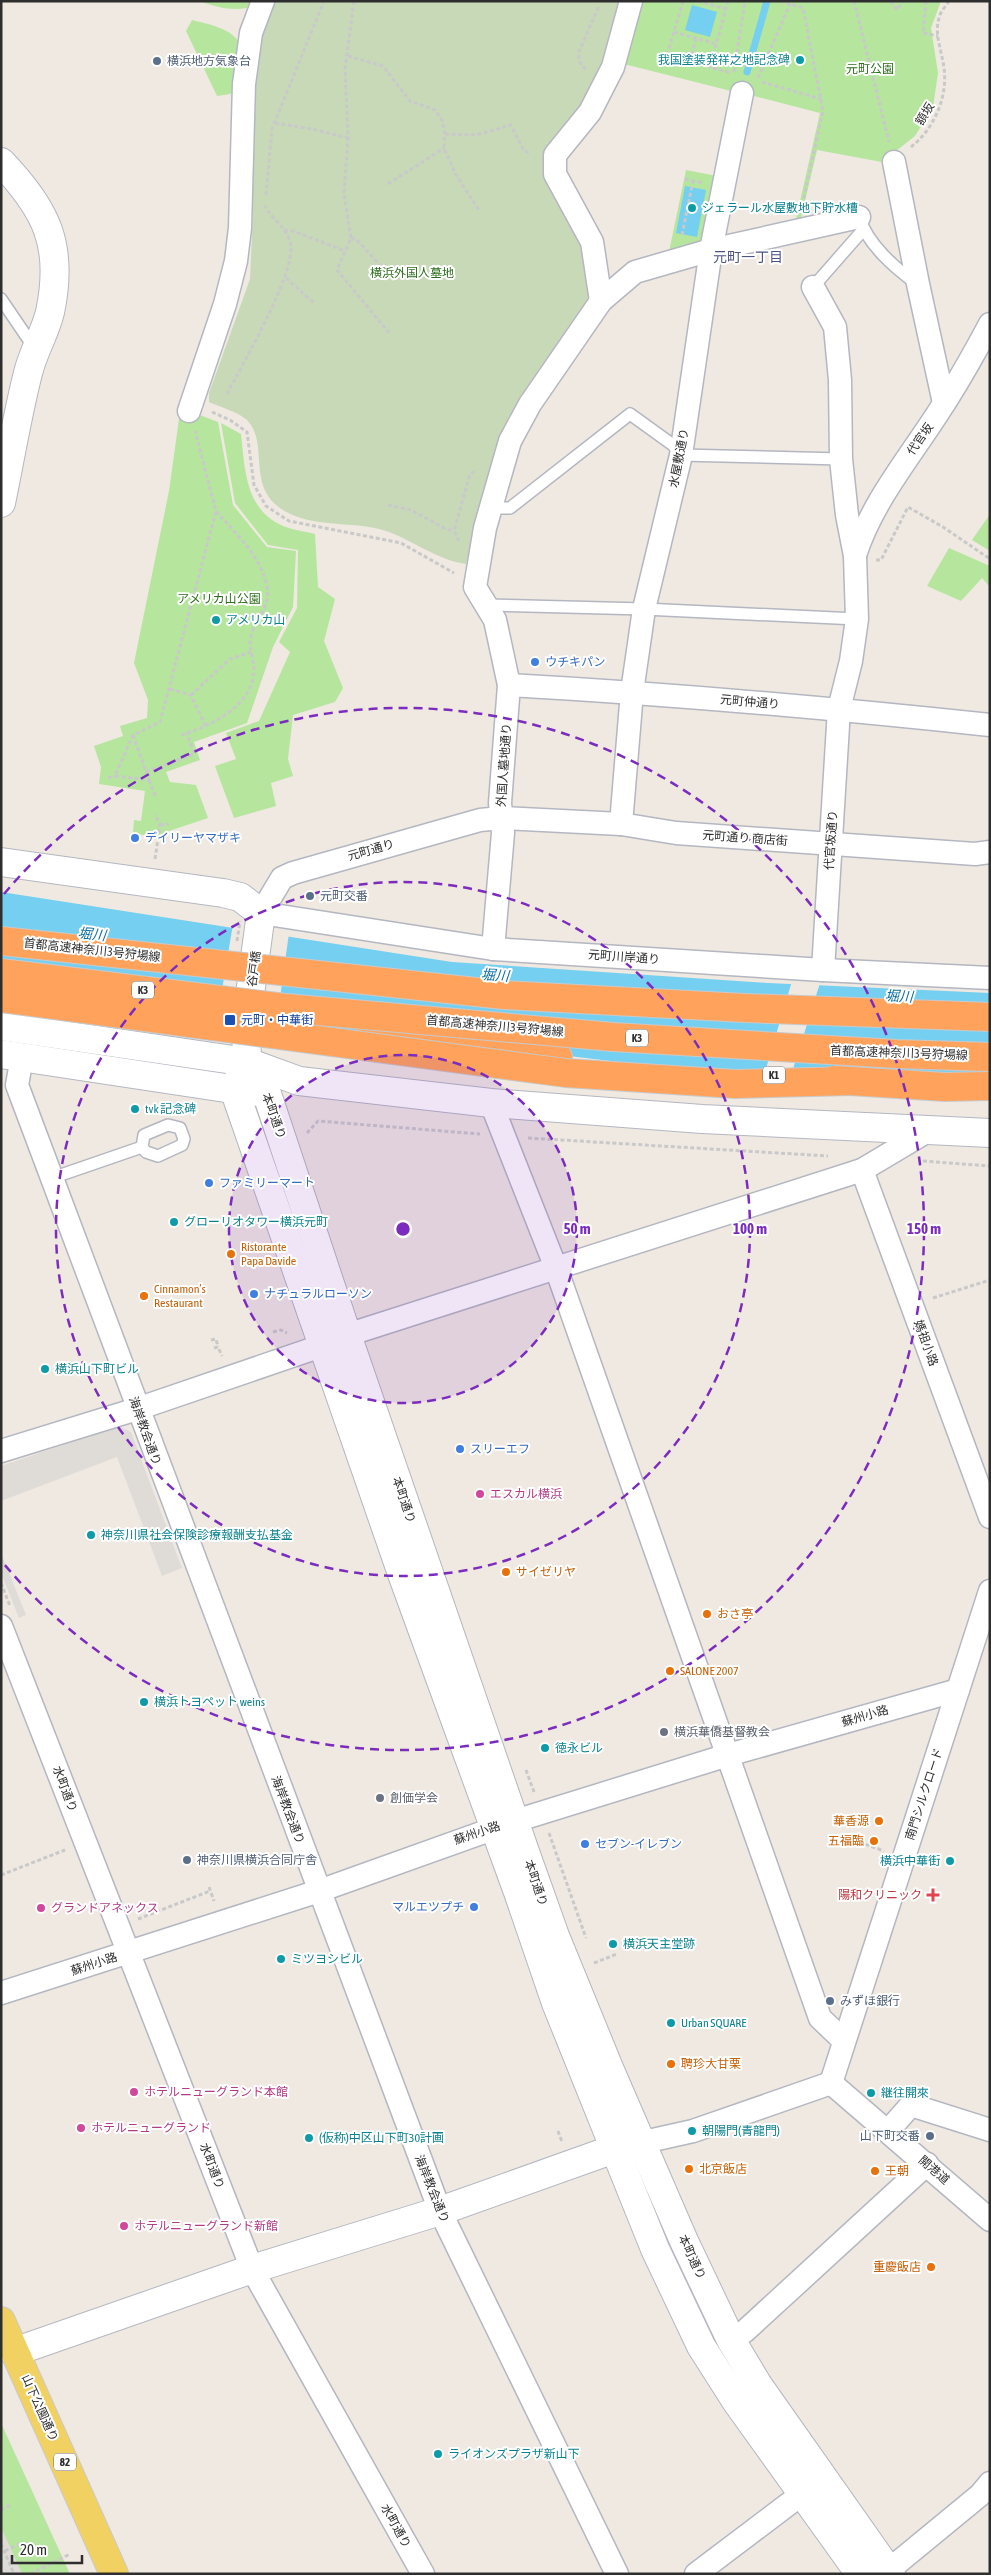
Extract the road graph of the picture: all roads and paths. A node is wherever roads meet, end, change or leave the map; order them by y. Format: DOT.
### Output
graph roads {
  1 [pos="263,1"];
  2 [pos="324,1"];
  3 [pos="354,1"];
  4 [pos="631,1"];
  5 [pos="683,1"];
  6 [pos="698,1"];
  7 [pos="728,1"];
  8 [pos="745,1"];
  9 [pos="780,1"];
  10 [pos="854,1"];
  11 [pos="891,1"];
  12 [pos="903,1"];
  13 [pos="926,1"];
  14 [pos="949,1"];
  15 [pos="706,2"];
  16 [pos="790,4"];
  17 [pos="599,6"];
  18 [pos="726,9"];
  19 [pos="674,32"];
  20 [pos="938,36"];
  21 [pos="696,38"];
  22 [pos="716,44"];
  23 [pos="348,56"];
  24 [pos="690,61"];
  25 [pos="591,66"];
  26 [pos="710,67"];
  27 [pos="744,81"];
  28 [pos="821,99"];
  29 [pos="275,123"];
  30 [pos="445,134"];
  31 [pos="348,138"];
  32 [pos="534,147"];
  33 [pos="444,148"];
  34 [pos="530,154"];
  35 [pos="1,162"];
  36 [pos="530,162"];
  37 [pos="894,162"];
  38 [pos="693,181"];
  39 [pos="388,184"];
  40 [pos="479,210"];
  41 [pos="861,224"];
  42 [pos="284,230"];
  43 [pos="796,231"];
  44 [pos="682,234"];
  45 [pos="351,238"];
  46 [pos="711,250"];
  47 [pos="345,251"];
  48 [pos="384,269"];
  49 [pos="286,278"];
  50 [pos="918,284"];
  51 [pos="813,287"];
  52 [pos="1,299"];
  53 [pos="601,302"];
  54 [pos="314,303"];
  55 [pos="990,324"];
  56 [pos="390,334"];
  57 [pos="36,350"];
  58 [pos="227,394"];
  59 [pos="944,403"];
  60 [pos="190,407"];
  61 [pos="681,455"];
  62 [pos="841,459"];
  63 [pos="483,468"];
  64 [pos="1,503"];
  65 [pos="388,505"];
  66 [pos="491,508"];
  67 [pos="216,511"];
  68 [pos="454,531"];
  69 [pos="462,546"];
  70 [pos="888,546"];
  71 [pos="855,556"];
  72 [pos="990,559"];
  73 [pos="458,566"];
  74 [pos="481,596"];
  75 [pos="644,609"];
  76 [pos="857,619"];
  77 [pos="251,652"];
  78 [pos="509,685"];
  79 [pos="170,689"];
  80 [pos="632,692"];
  81 [pos="191,695"];
  82 [pos="839,710"];
  83 [pos="205,725"];
  84 [pos="990,725"];
  85 [pos="186,733"];
  86 [pos="133,735"];
  87 [pos="181,735"];
  88 [pos="146,772"];
  89 [pos="115,776"];
  90 [pos="108,778"];
  91 [pos="149,780"];
  92 [pos="156,797"];
  93 [pos="155,814"];
  94 [pos="501,818"];
  95 [pos="169,824"];
  96 [pos="621,824"];
  97 [pos="160,825"];
  98 [pos="830,843"];
  99 [pos="990,852"];
  100 [pos="154,860"];
  101 [pos="1,862"];
  102 [pos="261,913"];
  103 [pos="1,922"];
  104 [pos="1,941"];
  105 [pos="493,949"];
  106 [pos="206,962"];
  107 [pos="823,970"];
  108 [pos="1,972"];
  109 [pos="990,978"];
  110 [pos="1,998"];
  111 [pos="285,1008"];
  112 [pos="990,1017"];
  113 [pos="1,1026"];
  114 [pos="11,1056"];
  115 [pos="990,1057"];
  116 [pos="247,1062"];
  117 [pos="299,1081"];
  118 [pos="852,1081"];
  119 [pos="990,1086"];
  120 [pos="234,1089"];
  121 [pos="267,1094"];
  122 [pos="491,1103"];
  123 [pos="931,1129"];
  124 [pos="990,1132"];
  125 [pos="306,1134"];
  126 [pos="488,1135"];
  127 [pos="521,1137"];
  128 [pos="142,1147"];
  129 [pos="835,1156"];
  130 [pos="916,1162"];
  131 [pos="990,1166"];
  132 [pos="862,1170"];
  133 [pos="52,1178"];
  134 [pos="556,1268"];
  135 [pos="990,1280"];
  136 [pos="912,1306"];
  137 [pos="211,1340"];
  138 [pos="335,1340"];
  139 [pos="218,1347"];
  140 [pos="137,1409"];
  141 [pos="1,1451"];
  142 [pos="990,1516"];
  143 [pos="1,1583"];
  144 [pos="990,1591"];
  145 [pos="6,1617"];
  146 [pos="982,1642"];
  147 [pos="958,1690"];
  148 [pos="728,1755"];
  149 [pos="504,1824"];
  150 [pos="853,1840"];
  151 [pos="70,1848"];
  152 [pos="903,1857"];
  153 [pos="1,1875"];
  154 [pos="319,1891"];
  155 [pos="212,1898"];
  156 [pos="132,1921"];
  157 [pos="128,1952"];
  158 [pos="617,1954"];
  159 [pos="594,1963"];
  160 [pos="1,1993"];
  161 [pos="844,2041"];
  162 [pos="831,2083"];
  163 [pos="990,2130"];
  164 [pos="888,2131"];
  165 [pos="642,2143"];
  166 [pos="614,2149"];
  167 [pos="928,2164"];
  168 [pos="440,2211"];
  169 [pos="990,2220"];
  170 [pos="252,2269"];
  171 [pos="1,2321"];
  172 [pos="731,2340"];
  173 [pos="14,2352"];
  174 [pos="990,2483"];
  175 [pos="812,2486"];
  176 [pos="10,2505"];
  177 [pos="1,2510"];
  178 [pos="1,2544"];
  179 [pos="20,2544"];
  180 [pos="4,2551"];
  181 [pos="70,2554"];
  182 [pos="888,2573"];
  183 [pos="14,2574"];
  184 [pos="30,2574"];
  185 [pos="114,2574"];
  186 [pos="423,2574"];
  187 [pos="617,2574"];
  188 [pos="696,2574"];
  189 [pos="860,2574"];
  1 -- 60 [label="street"];
  2 -- 29 [label="path"];
  3 -- 23 [label="path"];
  4 -- 53 [label="street"];
  5 -- 19 [label="path"];
  6 -- 15 [label="path"];
  7 -- 18 [label="path"];
  8 -- 27 [label="path"];
  9 -- 16 [label="path"];
  10 -- 37 [label="path"];
  11 -- 12 [label="path"];
  13 -- 20 [label="path"];
  14 -- 20 [label="path, 額坂"];
  15 -- 18 [label="path"];
  16 -- 27 [label="path"];
  16 -- 28 [label="path"];
  17 -- 25 [label="path"];
  18 -- 22 [label="path"];
  19 -- 21 [label="path"];
  19 -- 24 [label="path"];
  20 -- 37 [label="path, 額坂"];
  21 -- 22 [label="path"];
  21 -- 24 [label="path"];
  22 -- 26 [label="path"];
  23 -- 30 [label="path"];
  23 -- 31 [label="path"];
  24 -- 26 [label="path"];
  26 -- 27 [label="path"];
  27 -- 28 [label="path"];
  27 -- 46 [label="street, 水屋敷通り"];
  28 -- 43 [label="path"];
  29 -- 31 [label="path"];
  29 -- 42 [label="path"];
  30 -- 33 [label="path"];
  30 -- 34 [label="path"];
  31 -- 45 [label="path"];
  32 -- 34 [label="path"];
  33 -- 39 [label="path"];
  33 -- 40 [label="path"];
  34 -- 36 [label="path"];
  35 -- 57 [label="street"];
  37 -- 50 [label="street"];
  38 -- 44 [label="path"];
  41 -- 43 [label="street"];
  41 -- 50 [label="lane"];
  41 -- 51 [label="lane"];
  42 -- 47 [label="path"];
  42 -- 49 [label="path"];
  43 -- 46 [label="street"];
  45 -- 47 [label="path"];
  45 -- 48 [label="path"];
  46 -- 53 [label="street"];
  46 -- 61 [label="street, 水屋敷通り"];
  47 -- 56 [label="path"];
  49 -- 54 [label="path"];
  49 -- 58 [label="path"];
  50 -- 59 [label="street"];
  51 -- 62 [label="street"];
  52 -- 57 [label="lane"];
  53 -- 66 [label="street"];
  55 -- 59 [label="street, 代官坂"];
  57 -- 64 [label="street"];
  59 -- 71 [label="street, 代官坂"];
  60 -- 67 [label="path"];
  60 -- 73 [label="path"];
  61 -- 62 [label="lane"];
  61 -- 66 [label="lane"];
  61 -- 75 [label="street, 水屋敷通り"];
  62 -- 71 [label="street"];
  63 -- 68 [label="path"];
  65 -- 68 [label="path"];
  66 -- 74 [label="street"];
  67 -- 77 [label="path"];
  67 -- 79 [label="path"];
  68 -- 69 [label="path"];
  70 -- 72 [label="path"];
  71 -- 76 [label="street, 代官坂通り"];
  74 -- 75 [label="lane"];
  74 -- 78 [label="street, 外国人墓地通り"];
  75 -- 76 [label="lane"];
  75 -- 80 [label="street, 水屋敷通り"];
  76 -- 82 [label="street, 代官坂通り"];
  77 -- 81 [label="path"];
  77 -- 83 [label="path"];
  78 -- 80 [label="street, 元町仲通り"];
  78 -- 94 [label="street, 外国人墓地通り"];
  79 -- 81 [label="path"];
  79 -- 86 [label="path"];
  80 -- 82 [label="street, 元町仲通り"];
  80 -- 96 [label="street, 水屋敷通り"];
  81 -- 83 [label="path"];
  82 -- 84 [label="street, 元町仲通り"];
  82 -- 98 [label="street, 代官坂通り"];
  83 -- 85 [label="path"];
  85 -- 87 [label="path"];
  85 -- 88 [label="path"];
  86 -- 88 [label="path"];
  86 -- 89 [label="path"];
  88 -- 91 [label="path"];
  89 -- 90 [label="path"];
  89 -- 91 [label="path"];
  91 -- 92 [label="path"];
  93 -- 97 [label="path"];
  94 -- 96 [label="street, 元町通り 商店街"];
  94 -- 102 [label="street, 元町通り"];
  94 -- 105 [label="street, 外国人墓地通り"];
  95 -- 97 [label="path"];
  96 -- 98 [label="street, 元町通り 商店街"];
  97 -- 100 [label="path"];
  98 -- 99 [label="street, 元町通り 商店街"];
  98 -- 107 [label="street, 代官坂通り"];
  101 -- 102 [label="street"];
  102 -- 105 [label="street, 元町川岸通り"];
  102 -- 116 [label="street, 谷戸橋, bridge"];
  103 -- 106 [label="highway, bridge"];
  104 -- 106 [label="highway, 首都高速神奈川3号狩場線, bridge"];
  105 -- 107 [label="street, 元町川岸通り"];
  106 -- 112 [label="highway, 首都高速神奈川3号狩場線, bridge"];
  107 -- 109 [label="street, 元町川岸通り"];
  108 -- 111 [label="highway, 首都高速神奈川3号狩場線 / K3, bridge"];
  110 -- 118 [label="highway, bridge"];
  111 -- 115 [label="highway, 首都高速神奈川3号狩場線 / K3, bridge"];
  111 -- 118 [label="highway, K1, bridge"];
  113 -- 116 [label="street"];
  114 -- 120 [label="street"];
  114 -- 133 [label="street, 海岸教会通り"];
  116 -- 117 [label="street"];
  116 -- 120 [label="street"];
  116 -- 121 [label="street, 本町通り"];
  117 -- 121 [label="street"];
  117 -- 122 [label="street"];
  118 -- 119 [label="highway, K1, bridge"];
  120 -- 121 [label="street"];
  120 -- 138 [label="street, 本町通り"];
  121 -- 138 [label="street, 本町通り"];
  122 -- 123 [label="street"];
  122 -- 134 [label="street"];
  123 -- 124 [label="street"];
  123 -- 132 [label="street"];
  125 -- 126 [label="path"];
  127 -- 129 [label="path"];
  128 -- 133 [label="lane"];
  130 -- 131 [label="path"];
  132 -- 134 [label="street"];
  132 -- 136 [label="street, 媽祖小路"];
  133 -- 140 [label="street, 海岸教会通り"];
  134 -- 138 [label="street"];
  134 -- 148 [label="street"];
  135 -- 136 [label="path"];
  136 -- 142 [label="street, 媽祖小路"];
  137 -- 139 [label="path"];
  138 -- 140 [label="street"];
  138 -- 149 [label="street, 本町通り"];
  140 -- 141 [label="street"];
  140 -- 154 [label="street, 海岸教会通り"];
  143 -- 145 [label="path"];
  144 -- 146 [label="street, 南門シルクロード"];
  145 -- 157 [label="street, 水町通り"];
  146 -- 147 [label="street, 南門シルクロード"];
  147 -- 148 [label="street, 蘇州小路"];
  147 -- 152 [label="street, 南門シルクロード"];
  148 -- 149 [label="street, 蘇州小路"];
  148 -- 161 [label="street"];
  149 -- 154 [label="street, 蘇州小路"];
  149 -- 165 [label="street, 本町通り"];
  149 -- 166 [label="street, 本町通り"];
  150 -- 152 [label="path"];
  151 -- 153 [label="path"];
  152 -- 161 [label="street, 南門シルクロード"];
  154 -- 157 [label="street, 蘇州小路"];
  154 -- 168 [label="street, 海岸教会通り"];
  155 -- 156 [label="path"];
  157 -- 160 [label="street, 蘇州小路"];
  157 -- 170 [label="street, 水町通り"];
  158 -- 159 [label="path"];
  161 -- 162 [label="street, 南門シルクロード"];
  162 -- 164 [label="street, 開港道"];
  162 -- 165 [label="street"];
  163 -- 164 [label="street"];
  164 -- 167 [label="street, 開港道"];
  165 -- 166 [label="street"];
  165 -- 172 [label="street, 本町通り"];
  166 -- 168 [label="street"];
  166 -- 175 [label="street, 本町通り"];
  167 -- 169 [label="street, 開港道"];
  167 -- 172 [label="street"];
  168 -- 170 [label="street"];
  168 -- 187 [label="street, 海岸教会通り"];
  170 -- 173 [label="street"];
  170 -- 186 [label="street, 水町通り"];
  171 -- 173 [label="main road, 82"];
  172 -- 175 [label="street, 本町通り"];
  173 -- 185 [label="main road, 山下公園通り / 82"];
  174 -- 182 [label="street"];
  175 -- 182 [label="street, 本町通り"];
  175 -- 188 [label="street"];
  175 -- 189 [label="street, 本町通り"];
  176 -- 177 [label="path"];
  178 -- 180 [label="path"];
  179 -- 180 [label="path"];
  180 -- 183 [label="path"];
  181 -- 184 [label="path"];
}
